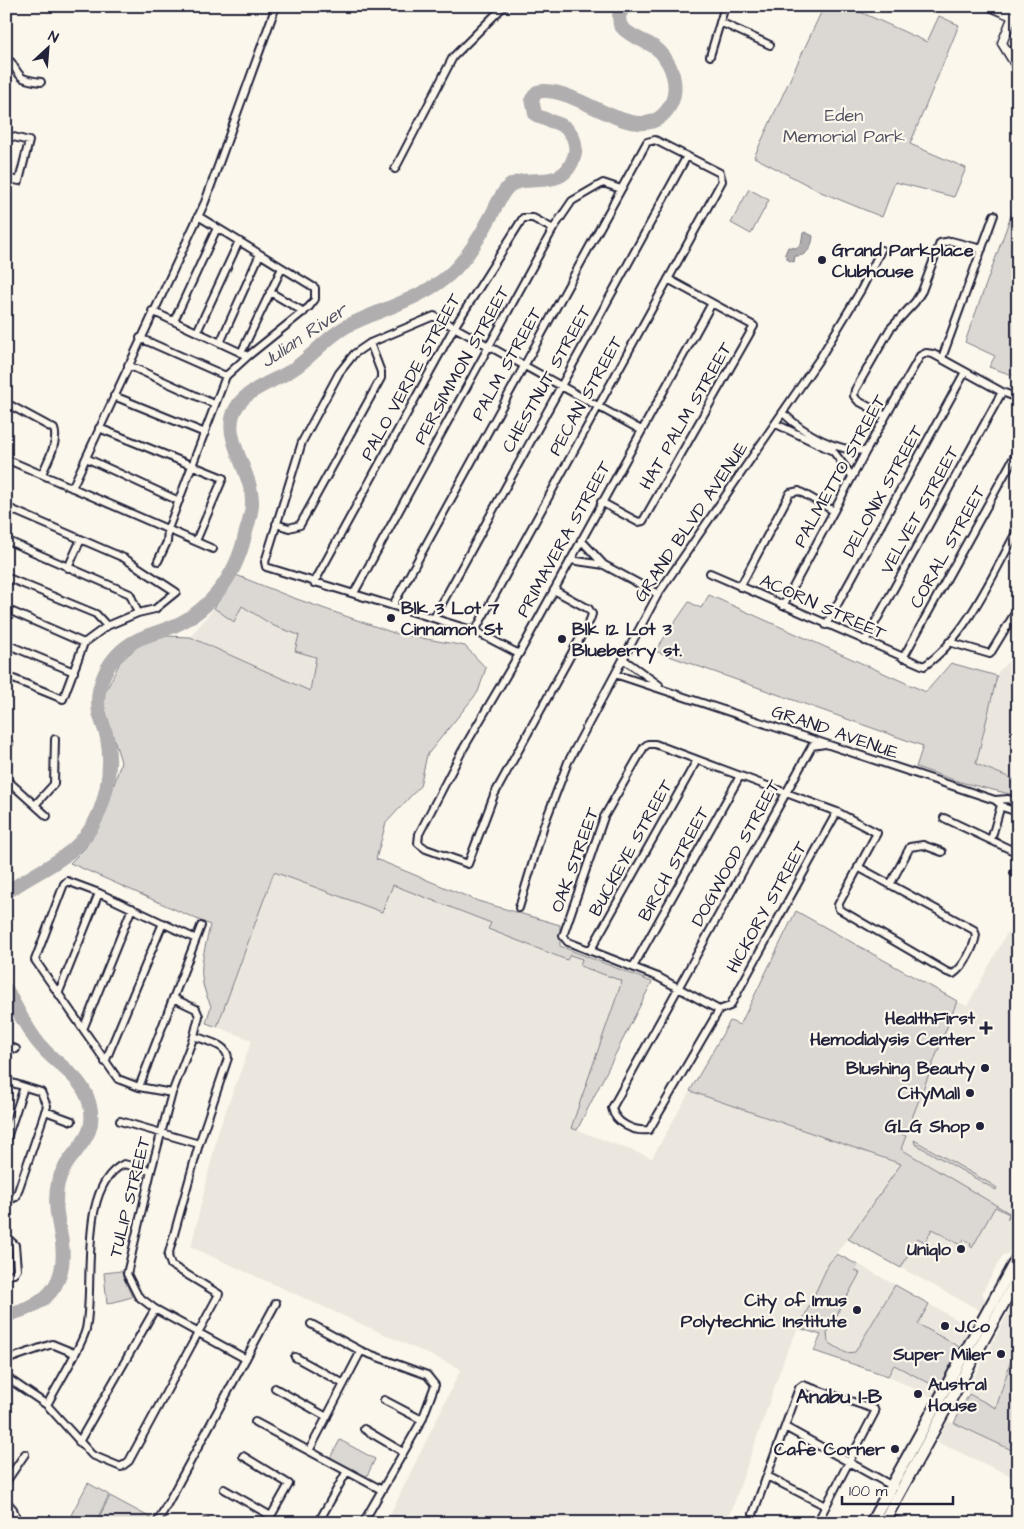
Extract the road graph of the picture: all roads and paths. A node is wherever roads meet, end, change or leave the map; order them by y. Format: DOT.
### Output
graph roads {
  1 [pos="276,6"];
  2 [pos="504,6"];
  3 [pos="725,6"];
  4 [pos="990,6"];
  5 [pos="1018,6"];
  6 [pos="1016,17"];
  7 [pos="720,22"];
  8 [pos="770,45"];
  9 [pos="710,56"];
  10 [pos="6,60"];
  11 [pos="1018,68"];
  12 [pos="41,82"];
  13 [pos="1018,106"];
  14 [pos="6,135"];
  15 [pos="687,156"];
  16 [pos="395,169"];
  17 [pos="6,178"];
  18 [pos="1018,183"];
  19 [pos="621,189"];
  20 [pos="198,216"];
  21 [pos="994,216"];
  22 [pos="217,228"];
  23 [pos="553,229"];
  24 [pos="239,241"];
  25 [pos="982,249"];
  26 [pos="881,250"];
  27 [pos="260,254"];
  28 [pos="282,268"];
  29 [pos="668,279"];
  30 [pos="270,292"];
  31 [pos="712,303"];
  32 [pos="152,311"];
  33 [pos="304,312"];
  34 [pos="174,321"];
  35 [pos="455,326"];
  36 [pos="197,332"];
  37 [pos="140,338"];
  38 [pos="220,343"];
  39 [pos="370,343"];
  40 [pos="490,346"];
  41 [pos="244,354"];
  42 [pos="942,358"];
  43 [pos="524,364"];
  44 [pos="128,365"];
  45 [pos="965,372"];
  46 [pos="226,376"];
  47 [pos="561,385"];
  48 [pos="1002,392"];
  49 [pos="114,396"];
  50 [pos="1018,398"];
  51 [pos="6,403"];
  52 [pos="214,404"];
  53 [pos="598,406"];
  54 [pos="783,413"];
  55 [pos="886,416"];
  56 [pos="776,424"];
  57 [pos="99,428"];
  58 [pos="641,430"];
  59 [pos="205,432"];
  60 [pos="822,442"];
  61 [pos="1018,450"];
  62 [pos="866,451"];
  63 [pos="86,458"];
  64 [pos="6,459"];
  65 [pos="194,466"];
  66 [pos="42,474"];
  67 [pos="852,476"];
  68 [pos="72,488"];
  69 [pos="179,501"];
  70 [pos="601,502"];
  71 [pos="6,507"];
  72 [pos="834,511"];
  73 [pos="276,524"];
  74 [pos="168,529"];
  75 [pos="1018,529"];
  76 [pos="81,539"];
  77 [pos="6,540"];
  78 [pos="581,540"];
  79 [pos="196,541"];
  80 [pos="213,549"];
  81 [pos="570,560"];
  82 [pos="158,561"];
  83 [pos="604,565"];
  84 [pos="68,568"];
  85 [pos="710,573"];
  86 [pos="6,577"];
  87 [pos="314,583"];
  88 [pos="740,587"];
  89 [pos="554,590"];
  90 [pos="354,594"];
  91 [pos="658,594"];
  92 [pos="394,605"];
  93 [pos="783,606"];
  94 [pos="1018,608"];
  95 [pos="6,609"];
  96 [pos="138,613"];
  97 [pos="434,618"];
  98 [pos="826,625"];
  99 [pos="107,626"];
  100 [pos="475,631"];
  101 [pos="865,641"];
  102 [pos="949,642"];
  103 [pos="84,643"];
  104 [pos="6,644"];
  105 [pos="519,654"];
  106 [pos="903,658"];
  107 [pos="623,659"];
  108 [pos="74,672"];
  109 [pos="616,674"];
  110 [pos="6,676"];
  111 [pos="667,690"];
  112 [pos="55,739"];
  113 [pos="825,744"];
  114 [pos="698,760"];
  115 [pos="740,776"];
  116 [pos="6,779"];
  117 [pos="786,793"];
  118 [pos="995,800"];
  119 [pos="1018,803"];
  120 [pos="36,805"];
  121 [pos="1001,805"];
  122 [pos="837,812"];
  123 [pos="1018,812"];
  124 [pos="47,816"];
  125 [pos="944,818"];
  126 [pos="991,840"];
  127 [pos="942,852"];
  128 [pos="1018,852"];
  129 [pos="858,868"];
  130 [pos="890,885"];
  131 [pos="99,893"];
  132 [pos="132,908"];
  133 [pos="519,908"];
  134 [pos="163,923"];
  135 [pos="201,926"];
  136 [pos="196,938"];
  137 [pos="590,950"];
  138 [pos="633,967"];
  139 [pos="679,987"];
  140 [pos="59,992"];
  141 [pos="173,998"];
  142 [pos="719,1010"];
  143 [pos="84,1027"];
  144 [pos="194,1036"];
  145 [pos="6,1046"];
  146 [pos="16,1049"];
  147 [pos="105,1062"];
  148 [pos="6,1080"];
  149 [pos="24,1086"];
  150 [pos="138,1087"];
  151 [pos="172,1093"];
  152 [pos="46,1111"];
  153 [pos="72,1121"];
  154 [pos="120,1121"];
  155 [pos="161,1133"];
  156 [pos="6,1141"];
  157 [pos="199,1144"];
  158 [pos="150,1172"];
  159 [pos="6,1201"];
  160 [pos="6,1237"];
  161 [pos="1018,1256"];
  162 [pos="6,1275"];
  163 [pos="1018,1277"];
  164 [pos="276,1303"];
  165 [pos="155,1309"];
  166 [pos="312,1324"];
  167 [pos="199,1333"];
  168 [pos="362,1350"];
  169 [pos="74,1354"];
  170 [pos="295,1357"];
  171 [pos="246,1359"];
  172 [pos="6,1360"];
  173 [pos="6,1377"];
  174 [pos="344,1384"];
  175 [pos="275,1388"];
  176 [pos="384,1400"];
  177 [pos="47,1405"];
  178 [pos="327,1417"];
  179 [pos="422,1420"];
  180 [pos="255,1422"];
  181 [pos="785,1427"];
  182 [pos="364,1429"];
  183 [pos="926,1433"];
  184 [pos="79,1442"];
  185 [pos="309,1451"];
  186 [pos="403,1452"];
  187 [pos="25,1454"];
  188 [pos="243,1456"];
  189 [pos="849,1464"];
  190 [pos="347,1471"];
  191 [pos="767,1476"];
  192 [pos="6,1482"];
  193 [pos="896,1488"];
  194 [pos="224,1489"];
  195 [pos="382,1490"];
  196 [pos="6,1501"];
  197 [pos="826,1506"];
  198 [pos="271,1516"];
  199 [pos="884,1520"];
  200 [pos="18,1523"];
  201 [pos="157,1523"];
  202 [pos="268,1523"];
  203 [pos="318,1523"];
  204 [pos="363,1523"];
  205 [pos="755,1523"];
  206 [pos="817,1523"];
  207 [pos="871,1523"];
  208 [pos="903,1523"];
  1 -- 20 [label="street"];
  2 -- 16 [label="street"];
  3 -- 7 [label="street"];
  4 -- 6 [label="main road"];
  5 -- 6 [label="main road"];
  6 -- 11 [label="street"];
  7 -- 8 [label="street"];
  7 -- 9 [label="street"];
  10 -- 12 [label="street"];
  13 -- 18 [label="street"];
  14 -- 17 [label="street"];
  15 -- 19 [label="street, PALM STREET"];
  15 -- 29 [label="street, PECAN STREET"];
  15 -- 47 [label="street, CHESTNUT STREET"];
  19 -- 23 [label="street, PERSIMMON STREET"];
  19 -- 43 [label="street, PALM STREET"];
  20 -- 22 [label="street"];
  20 -- 32 [label="street"];
  21 -- 25 [label="street"];
  22 -- 24 [label="street"];
  22 -- 34 [label="street"];
  23 -- 35 [label="street, PALO VERDE STREET"];
  23 -- 40 [label="street, PERSIMMON STREET"];
  24 -- 27 [label="street"];
  24 -- 36 [label="street"];
  25 -- 42 [label="street"];
  25 -- 55 [label="street"];
  26 -- 54 [label="street, GRAND BLVD AVENUE"];
  27 -- 28 [label="street"];
  27 -- 38 [label="street"];
  28 -- 30 [label="street"];
  28 -- 33 [label="street"];
  29 -- 31 [label="street"];
  29 -- 53 [label="street, PECAN STREET"];
  30 -- 33 [label="street"];
  30 -- 41 [label="street"];
  31 -- 58 [label="street, PRIMAVERA STREET"];
  31 -- 70 [label="street, HAT PALM STREET"];
  32 -- 34 [label="street"];
  32 -- 37 [label="street"];
  33 -- 41 [label="street"];
  34 -- 36 [label="street"];
  35 -- 39 [label="street"];
  35 -- 40 [label="street"];
  35 -- 87 [label="street, PALO VERDE STREET"];
  36 -- 38 [label="street"];
  37 -- 44 [label="street"];
  37 -- 46 [label="street"];
  38 -- 41 [label="street"];
  39 -- 73 [label="street"];
  39 -- 73 [label="street"];
  40 -- 43 [label="street"];
  40 -- 90 [label="street, PERSIMMON STREET"];
  41 -- 46 [label="street"];
  42 -- 45 [label="street"];
  42 -- 55 [label="street, PALMETTO STREET"];
  43 -- 47 [label="street"];
  43 -- 92 [label="street, PALM STREET"];
  44 -- 49 [label="street"];
  44 -- 52 [label="street"];
  45 -- 48 [label="street"];
  45 -- 98 [label="street, DELONIX STREET"];
  46 -- 52 [label="street"];
  47 -- 53 [label="street"];
  47 -- 97 [label="street, CHESTNUT STREET"];
  48 -- 50 [label="street"];
  48 -- 101 [label="street, VELVET STREET"];
  49 -- 57 [label="street"];
  49 -- 59 [label="street"];
  51 -- 66 [label="street"];
  52 -- 59 [label="street"];
  53 -- 58 [label="street"];
  53 -- 100 [label="street, PECAN STREET"];
  54 -- 56 [label="street, GRAND BLVD AVENUE"];
  54 -- 60 [label="street"];
  55 -- 62 [label="street, PALMETTO STREET"];
  56 -- 60 [label="street"];
  56 -- 91 [label="street, GRAND BLVD AVENUE"];
  57 -- 63 [label="street"];
  57 -- 65 [label="street"];
  58 -- 70 [label="street, PRIMAVERA STREET"];
  59 -- 65 [label="street"];
  60 -- 62 [label="street"];
  60 -- 67 [label="street"];
  61 -- 106 [label="street, CORAL STREET"];
  62 -- 67 [label="street, PALMETTO STREET"];
  63 -- 68 [label="street"];
  63 -- 69 [label="street"];
  64 -- 66 [label="street"];
  65 -- 69 [label="street"];
  65 -- 79 [label="street"];
  66 -- 68 [label="street"];
  67 -- 72 [label="street, PALMETTO STREET"];
  68 -- 74 [label="street"];
  69 -- 74 [label="street"];
  70 -- 78 [label="street, PRIMAVERA STREET"];
  71 -- 76 [label="street"];
  72 -- 88 [label="street"];
  72 -- 93 [label="street, PALMETTO STREET"];
  73 -- 87 [label="street"];
  74 -- 79 [label="street"];
  74 -- 82 [label="street"];
  75 -- 102 [label="street"];
  76 -- 84 [label="street"];
  76 -- 96 [label="street"];
  77 -- 84 [label="street"];
  78 -- 81 [label="street, PRIMAVERA STREET"];
  78 -- 83 [label="street"];
  79 -- 80 [label="street"];
  81 -- 83 [label="street"];
  81 -- 89 [label="street, PRIMAVERA STREET"];
  83 -- 91 [label="street"];
  84 -- 96 [label="street"];
  85 -- 88 [label="street, ACORN STREET"];
  86 -- 99 [label="street"];
  87 -- 90 [label="street"];
  88 -- 93 [label="street, ACORN STREET"];
  89 -- 105 [label="street, PRIMAVERA STREET"];
  89 -- 105 [label="street, PRIMAVERA STREET"];
  90 -- 92 [label="street"];
  91 -- 107 [label="street, GRAND BLVD AVENUE"];
  92 -- 97 [label="street"];
  93 -- 98 [label="street, ACORN STREET"];
  94 -- 102 [label="street"];
  95 -- 103 [label="street"];
  96 -- 99 [label="street"];
  97 -- 100 [label="street"];
  98 -- 101 [label="street, ACORN STREET"];
  99 -- 103 [label="street"];
  100 -- 105 [label="street"];
  101 -- 106 [label="street, ACORN STREET"];
  102 -- 106 [label="street, ACORN STREET"];
  103 -- 108 [label="street"];
  104 -- 108 [label="street"];
  107 -- 109 [label="street, GRAND BLVD AVENUE"];
  107 -- 111 [label="street, GRAND AVENUE"];
  108 -- 110 [label="street"];
  109 -- 111 [label="street, GRAND AVENUE"];
  109 -- 133 [label="street, GRAND BLVD AVENUE"];
  111 -- 113 [label="street, GRAND AVENUE"];
  112 -- 120 [label="street"];
  113 -- 117 [label="street, DOGWOOD STREET"];
  113 -- 118 [label="street, GRAND AVENUE"];
  114 -- 115 [label="street"];
  114 -- 137 [label="street, BUCKEYE STREET"];
  114 -- 137 [label="street, OAK STREET"];
  115 -- 117 [label="street"];
  115 -- 138 [label="street, BIRCH STREET"];
  116 -- 120 [label="street"];
  117 -- 122 [label="street"];
  117 -- 139 [label="street, DOGWOOD STREET"];
  118 -- 119 [label="street, GRAND AVENUE"];
  118 -- 121 [label="street, GRAND AVENUE"];
  120 -- 124 [label="street"];
  121 -- 123 [label="street, GRAND AVENUE"];
  121 -- 126 [label="street"];
  122 -- 129 [label="street"];
  122 -- 142 [label="street, HICKORY STREET"];
  125 -- 126 [label="street"];
  126 -- 128 [label="street"];
  127 -- 130 [label="street"];
  129 -- 130 [label="street"];
  129 -- 130 [label="street"];
  131 -- 132 [label="street"];
  131 -- 140 [label="street"];
  131 -- 140 [label="street"];
  132 -- 134 [label="street"];
  132 -- 143 [label="street"];
  134 -- 136 [label="street"];
  134 -- 147 [label="street"];
  135 -- 136 [label="street"];
  136 -- 141 [label="street"];
  137 -- 138 [label="street"];
  138 -- 139 [label="street"];
  139 -- 142 [label="street"];
  139 -- 142 [label="street, DOGWOOD STREET"];
  140 -- 143 [label="street"];
  141 -- 144 [label="street, TULIP STREET"];
  141 -- 150 [label="street"];
  143 -- 147 [label="street"];
  144 -- 151 [label="street, TULIP STREET"];
  144 -- 157 [label="street"];
  145 -- 146 [label="street"];
  147 -- 150 [label="street"];
  148 -- 149 [label="street"];
  149 -- 152 [label="street"];
  149 -- 156 [label="street"];
  150 -- 151 [label="street"];
  151 -- 155 [label="street, TULIP STREET"];
  152 -- 153 [label="street"];
  152 -- 159 [label="street"];
  154 -- 155 [label="street"];
  155 -- 157 [label="street"];
  155 -- 158 [label="street, TULIP STREET"];
  157 -- 167 [label="street"];
  158 -- 165 [label="street, TULIP STREET"];
  158 -- 169 [label="street"];
  160 -- 162 [label="street"];
  161 -- 183 [label="highway"];
  163 -- 183 [label="highway"];
  164 -- 171 [label="street"];
  165 -- 167 [label="street, TULIP STREET"];
  165 -- 184 [label="street"];
  166 -- 168 [label="street"];
  167 -- 171 [label="street, TULIP STREET"];
  167 -- 184 [label="street"];
  168 -- 174 [label="street"];
  168 -- 179 [label="street"];
  169 -- 172 [label="street"];
  169 -- 177 [label="street"];
  170 -- 174 [label="street"];
  171 -- 201 [label="street"];
  173 -- 177 [label="street"];
  174 -- 178 [label="street"];
  175 -- 178 [label="street"];
  176 -- 179 [label="street"];
  177 -- 184 [label="street"];
  178 -- 185 [label="street"];
  179 -- 186 [label="street"];
  180 -- 185 [label="street"];
  181 -- 189 [label="street"];
  181 -- 189 [label="street"];
  181 -- 191 [label="street"];
  182 -- 186 [label="street"];
  183 -- 193 [label="highway"];
  185 -- 190 [label="street"];
  186 -- 195 [label="street"];
  187 -- 192 [label="street"];
  188 -- 198 [label="street"];
  189 -- 193 [label="street"];
  189 -- 197 [label="street"];
  190 -- 195 [label="street"];
  190 -- 203 [label="street"];
  191 -- 197 [label="street"];
  191 -- 205 [label="street"];
  193 -- 199 [label="highway"];
  193 -- 207 [label="highway"];
  194 -- 198 [label="street"];
  195 -- 204 [label="street"];
  196 -- 200 [label="street"];
  197 -- 206 [label="street"];
  198 -- 202 [label="street"];
  199 -- 208 [label="street"];
}
